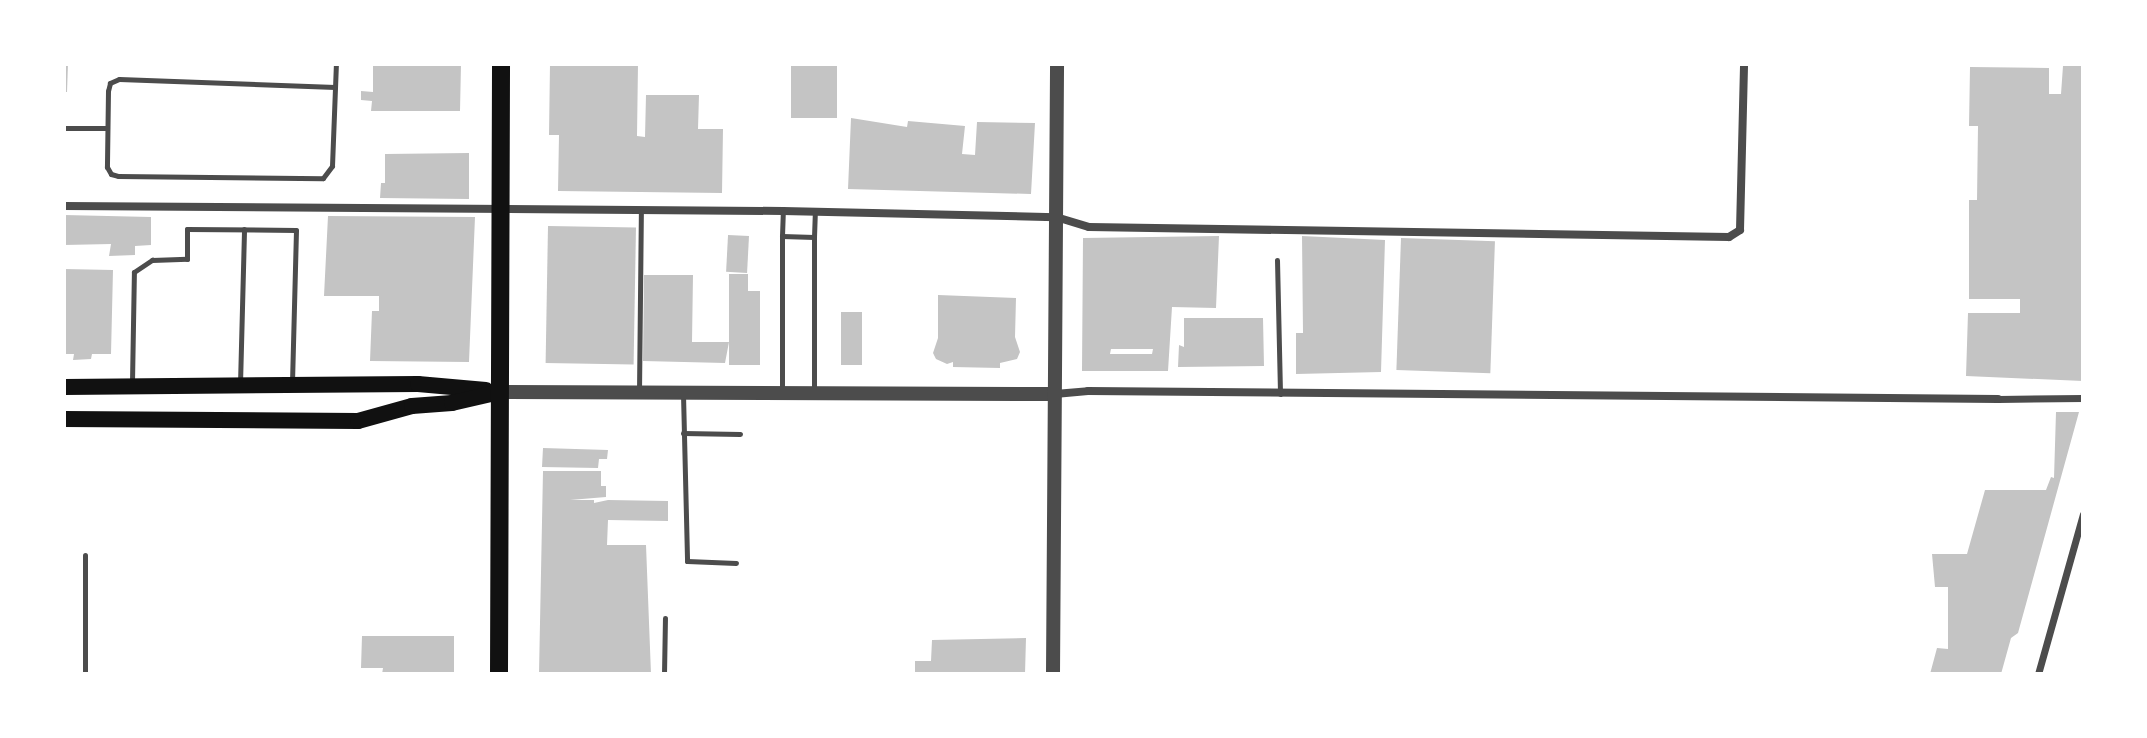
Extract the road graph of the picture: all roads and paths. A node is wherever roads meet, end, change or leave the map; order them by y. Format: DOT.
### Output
graph roads {
  1 [pos="336,64"];
  2 [pos="501,64"];
  3 [pos="1057,64"];
  4 [pos="1744,64"];
  5 [pos="335,87"];
  6 [pos="64,128"];
  7 [pos="107,128"];
  8 [pos="64,206"];
  9 [pos="502,209"];
  10 [pos="641,209"];
  11 [pos="783,211"];
  12 [pos="815,212"];
  13 [pos="1056,217"];
  14 [pos="244,229"];
  15 [pos="782,236"];
  16 [pos="814,237"];
  17 [pos="1277,260"];
  18 [pos="64,387"];
  19 [pos="132,387"];
  20 [pos="240,387"];
  21 [pos="292,387"];
  22 [pos="500,392"];
  23 [pos="639,393"];
  24 [pos="683,393"];
  25 [pos="1055,394"];
  26 [pos="782,395"];
  27 [pos="814,395"];
  28 [pos="1280,395"];
  29 [pos="2083,398"];
  30 [pos="1998,399"];
  31 [pos="64,419"];
  32 [pos="683,433"];
  33 [pos="740,434"];
  34 [pos="2083,514"];
  35 [pos="85,555"];
  36 [pos="736,563"];
  37 [pos="665,618"];
  38 [pos="85,674"];
  39 [pos="499,674"];
  40 [pos="664,674"];
  41 [pos="1053,674"];
  42 [pos="2038,674"];
  1 -- 5 [label="lane"];
  2 -- 9 [label="highway"];
  3 -- 13 [label="street"];
  4 -- 13 [label="street"];
  5 -- 7 [label="lane"];
  5 -- 7 [label="lane"];
  6 -- 7 [label="lane"];
  8 -- 9 [label="street"];
  9 -- 10 [label="street"];
  9 -- 22 [label="highway"];
  10 -- 11 [label="street"];
  10 -- 23 [label="lane"];
  11 -- 12 [label="street"];
  11 -- 15 [label="lane"];
  12 -- 13 [label="street"];
  12 -- 16 [label="lane"];
  13 -- 25 [label="street"];
  14 -- 19 [label="lane"];
  14 -- 20 [label="lane"];
  14 -- 21 [label="lane"];
  15 -- 16 [label="lane"];
  15 -- 26 [label="lane"];
  16 -- 27 [label="lane"];
  17 -- 28 [label="lane"];
  18 -- 19 [label="main road"];
  19 -- 20 [label="main road"];
  20 -- 21 [label="main road"];
  21 -- 22 [label="main road"];
  22 -- 23 [label="street"];
  22 -- 31 [label="main road"];
  22 -- 39 [label="highway"];
  23 -- 24 [label="street"];
  24 -- 26 [label="street"];
  24 -- 32 [label="lane"];
  25 -- 27 [label="street"];
  25 -- 28 [label="street"];
  25 -- 41 [label="street"];
  26 -- 27 [label="street"];
  28 -- 30 [label="street"];
  29 -- 30 [label="street"];
  32 -- 33 [label="lane"];
  32 -- 36 [label="lane"];
  34 -- 42 [label="street"];
  35 -- 38 [label="lane"];
  37 -- 40 [label="lane"];
}
